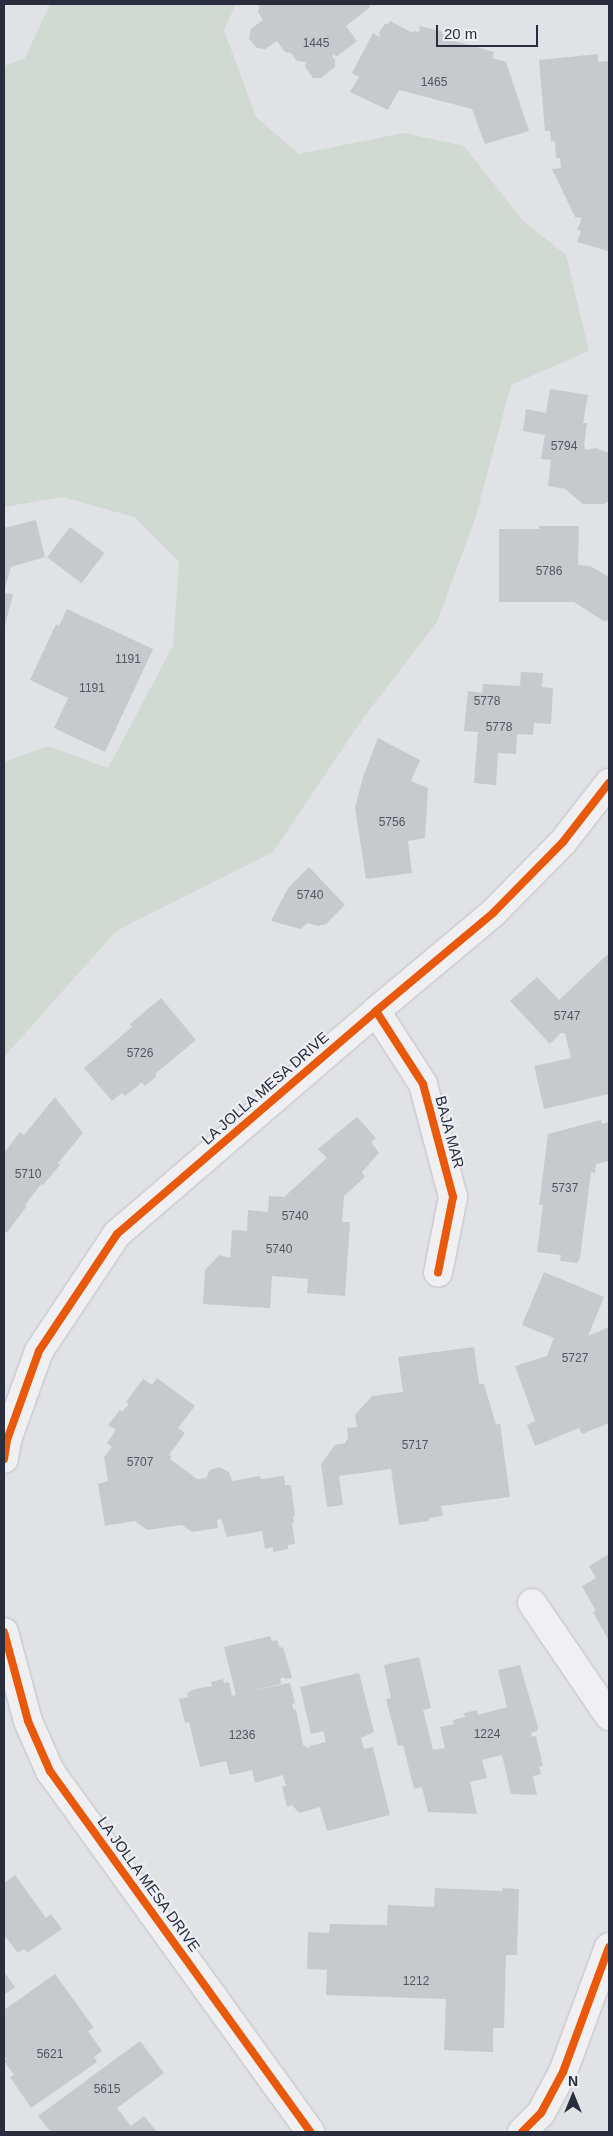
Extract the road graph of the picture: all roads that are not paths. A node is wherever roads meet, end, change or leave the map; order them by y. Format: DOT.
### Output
graph roads {
  1 [pos="609,783"];
  2 [pos="376,1011"];
  3 [pos="438,1273"];
  4 [pos="4,1459"];
  5 [pos="532,1603"];
  6 [pos="4,1632"];
  7 [pos="609,1716"];
  8 [pos="609,1947"];
  9 [pos="310,2132"];
  10 [pos="522,2132"];
  1 -- 2 [label="street, LA JOLLA MESA DRIVE"];
  2 -- 3 [label="street, BAJA MAR"];
  2 -- 4 [label="street, LA JOLLA MESA DRIVE"];
  5 -- 7 [label="street"];
  6 -- 9 [label="street, LA JOLLA MESA DRIVE"];
  8 -- 10 [label="street"];
}
